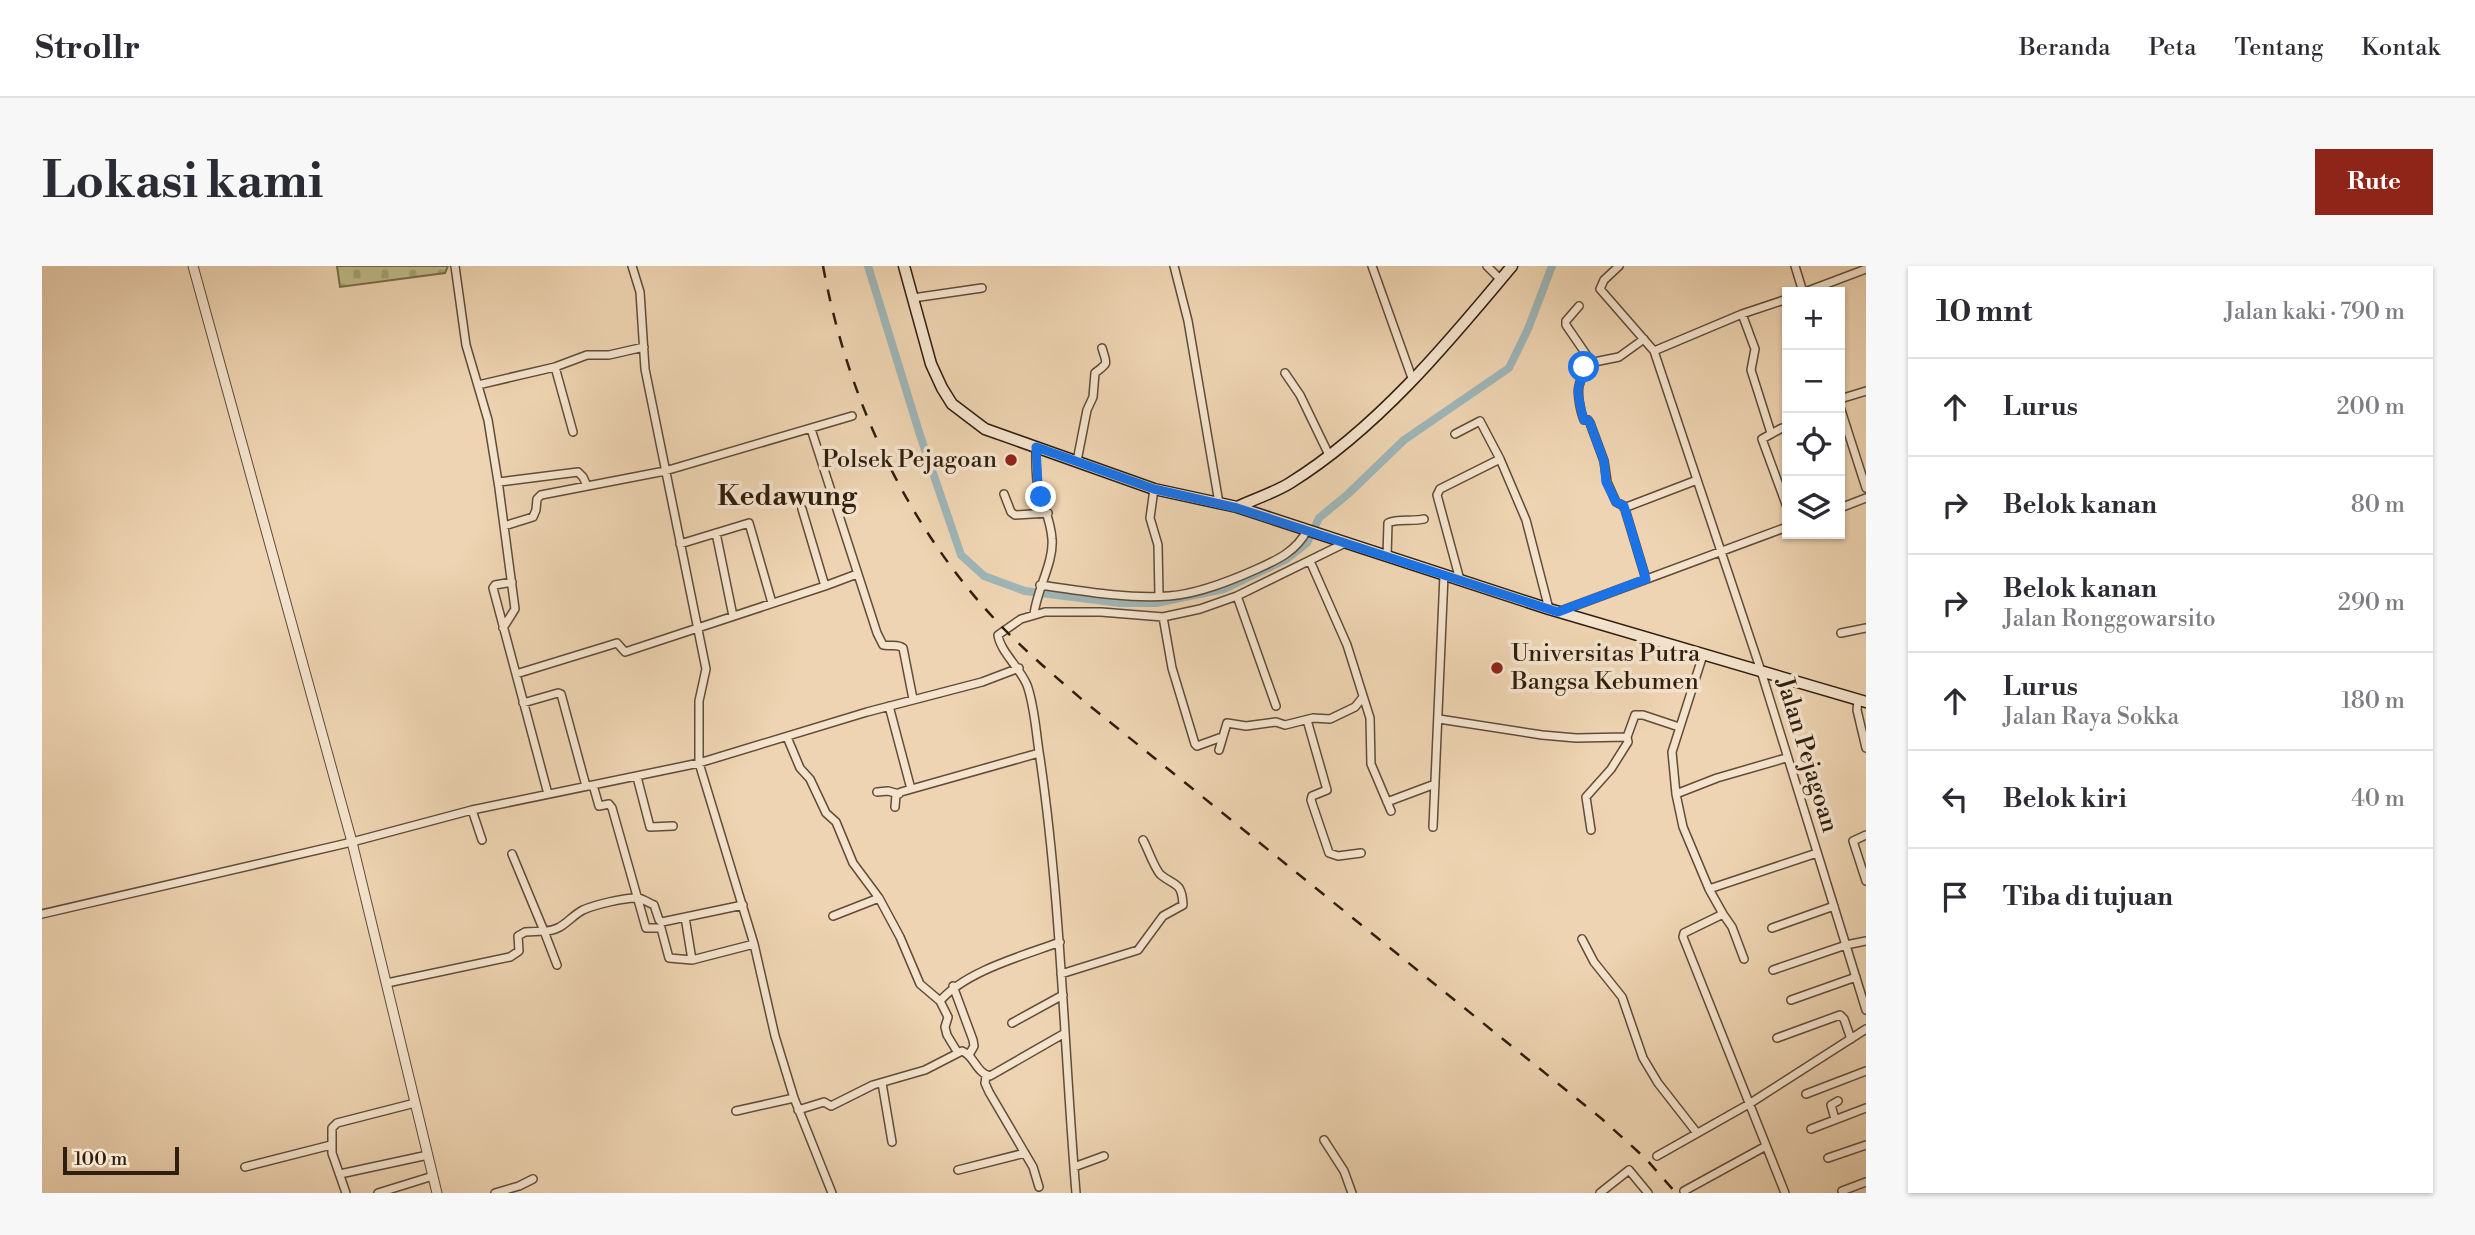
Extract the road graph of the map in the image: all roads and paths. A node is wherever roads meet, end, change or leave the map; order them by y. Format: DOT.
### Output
graph roads {
  1 [pos="193,266"];
  2 [pos="455,266"];
  3 [pos="632,266"];
  4 [pos="904,266"];
  5 [pos="1174,266"];
  6 [pos="1372,266"];
  7 [pos="1488,266"];
  8 [pos="1512,266"];
  9 [pos="1619,266"];
  10 [pos="1795,266"];
  11 [pos="1866,269"];
  12 [pos="1501,280"];
  13 [pos="1802,287"];
  14 [pos="1817,287"];
  15 [pos="982,288"];
  16 [pos="913,298"];
  17 [pos="1782,301"];
  18 [pos="1579,306"];
  19 [pos="1742,314"];
  20 [pos="1644,339"];
  21 [pos="644,347"];
  22 [pos="1102,348"];
  23 [pos="1654,351"];
  24 [pos="1592,363"];
  25 [pos="555,367"];
  26 [pos="1285,373"];
  27 [pos="1412,378"];
  28 [pos="478,385"];
  29 [pos="1866,391"];
  30 [pos="1845,397"];
  31 [pos="1841,413"];
  32 [pos="852,416"];
  33 [pos="1782,428"];
  34 [pos="811,429"];
  35 [pos="573,432"];
  36 [pos="1455,433"];
  37 [pos="1771,433"];
  38 [pos="1036,447"];
  39 [pos="1328,455"];
  40 [pos="1500,459"];
  41 [pos="1077,461"];
  42 [pos="665,471"];
  43 [pos="1698,480"];
  44 [pos="499,482"];
  45 [pos="1866,485"];
  46 [pos="587,486"];
  47 [pos="1154,489"];
  48 [pos="1782,493"];
  49 [pos="1004,494"];
  50 [pos="1258,498"];
  51 [pos="1866,498"];
  52 [pos="1219,503"];
  53 [pos="1845,506"];
  54 [pos="1237,508"];
  55 [pos="1624,508"];
  56 [pos="803,509"];
  57 [pos="1048,513"];
  58 [pos="1255,515"];
  59 [pos="1424,519"];
  60 [pos="504,526"];
  61 [pos="1782,529"];
  62 [pos="1312,532"];
  63 [pos="716,533"];
  64 [pos="1345,543"];
  65 [pos="680,544"];
  66 [pos="1721,552"];
  67 [pos="1387,557"];
  68 [pos="1310,561"];
  69 [pos="857,574"];
  70 [pos="1444,575"];
  71 [pos="1646,579"];
  72 [pos="1461,580"];
  73 [pos="512,582"];
  74 [pos="825,586"];
  75 [pos="1040,586"];
  76 [pos="1159,596"];
  77 [pos="1237,596"];
  78 [pos="772,603"];
  79 [pos="1553,611"];
  80 [pos="1034,614"];
  81 [pos="733,616"];
  82 [pos="1163,617"];
  83 [pos="503,628"];
  84 [pos="697,628"];
  85 [pos="1866,628"];
  86 [pos="1841,633"];
  87 [pos="1703,654"];
  88 [pos="1019,668"];
  89 [pos="1761,671"];
  90 [pos="516,674"];
  91 [pos="1363,697"];
  92 [pos="913,699"];
  93 [pos="1862,701"];
  94 [pos="523,703"];
  95 [pos="889,706"];
  96 [pos="1276,706"];
  97 [pos="1439,719"];
  98 [pos="1307,720"];
  99 [pos="1679,727"];
  100 [pos="787,737"];
  101 [pos="1222,737"];
  102 [pos="1627,737"];
  103 [pos="1866,748"];
  104 [pos="1219,750"];
  105 [pos="1039,753"];
  106 [pos="1786,758"];
  107 [pos="699,763"];
  108 [pos="637,777"];
  109 [pos="1435,784"];
  110 [pos="589,786"];
  111 [pos="912,789"];
  112 [pos="877,792"];
  113 [pos="548,794"];
  114 [pos="899,794"];
  115 [pos="1676,794"];
  116 [pos="1387,802"];
  117 [pos="895,807"];
  118 [pos="472,810"];
  119 [pos="1391,811"];
  120 [pos="673,826"];
  121 [pos="1433,827"];
  122 [pos="1591,830"];
  123 [pos="1866,835"];
  124 [pos="482,839"];
  125 [pos="1143,840"];
  126 [pos="352,842"];
  127 [pos="1361,853"];
  128 [pos="1817,853"];
  129 [pos="512,854"];
  130 [pos="1866,881"];
  131 [pos="1709,889"];
  132 [pos="637,898"];
  133 [pos="879,898"];
  134 [pos="743,905"];
  135 [pos="1834,906"];
  136 [pos="42,914"];
  137 [pos="1723,914"];
  138 [pos="833,916"];
  139 [pos="685,917"];
  140 [pos="1772,928"];
  141 [pos="544,931"];
  142 [pos="1582,939"];
  143 [pos="1866,941"];
  144 [pos="1060,942"];
  145 [pos="754,944"];
  146 [pos="1846,944"];
  147 [pos="1744,959"];
  148 [pos="692,960"];
  149 [pos="557,965"];
  150 [pos="1773,970"];
  151 [pos="1061,974"];
  152 [pos="1856,977"];
  153 [pos="387,983"];
  154 [pos="953,986"];
  155 [pos="1063,995"];
  156 [pos="1791,1000"];
  157 [pos="940,1001"];
  158 [pos="1866,1010"];
  159 [pos="1012,1023"];
  160 [pos="1866,1029"];
  161 [pos="1065,1033"];
  162 [pos="1777,1038"];
  163 [pos="1851,1039"];
  164 [pos="958,1053"];
  165 [pos="969,1055"];
  166 [pos="1866,1070"];
  167 [pos="986,1076"];
  168 [pos="882,1083"];
  169 [pos="1807,1094"];
  170 [pos="794,1098"];
  171 [pos="1838,1101"];
  172 [pos="415,1103"];
  173 [pos="1749,1104"];
  174 [pos="1866,1108"];
  175 [pos="798,1110"];
  176 [pos="736,1111"];
  177 [pos="1835,1119"];
  178 [pos="1811,1129"];
  179 [pos="1697,1133"];
  180 [pos="1324,1140"];
  181 [pos="892,1142"];
  182 [pos="331,1145"];
  183 [pos="1866,1145"];
  184 [pos="1766,1146"];
  185 [pos="1025,1153"];
  186 [pos="428,1154"];
  187 [pos="1104,1156"];
  188 [pos="1657,1156"];
  189 [pos="1828,1158"];
  190 [pos="245,1167"];
  191 [pos="1074,1167"];
  192 [pos="958,1170"];
  193 [pos="340,1174"];
  194 [pos="433,1176"];
  195 [pos="533,1179"];
  196 [pos="1866,1182"];
  197 [pos="1039,1187"];
  198 [pos="1684,1191"];
  199 [pos="1842,1191"];
  200 [pos="346,1193"];
  201 [pos="378,1193"];
  202 [pos="437,1193"];
  203 [pos="495,1193"];
  204 [pos="832,1193"];
  205 [pos="1076,1193"];
  206 [pos="1352,1193"];
  207 [pos="1600,1193"];
  208 [pos="1648,1193"];
  209 [pos="1785,1193"];
  1 -- 126 [label="street"];
  2 -- 28 [label="street"];
  3 -- 21 [label="street"];
  4 -- 16 [label="main road"];
  5 -- 52 [label="street"];
  6 -- 27 [label="street"];
  7 -- 12 [label="street"];
  8 -- 12 [label="main road"];
  9 -- 20 [label="street"];
  10 -- 13 [label="street"];
  11 -- 14 [label="street"];
  12 -- 27 [label="main road"];
  15 -- 16 [label="street"];
  16 -- 38 [label="main road"];
  17 -- 19 [label="street"];
  18 -- 24 [label="street"];
  19 -- 23 [label="street"];
  19 -- 37 [label="street"];
  20 -- 23 [label="street"];
  20 -- 24 [label="street"];
  21 -- 25 [label="street"];
  21 -- 42 [label="street"];
  22 -- 41 [label="street"];
  23 -- 43 [label="street, Jalan Pejagoan"];
  24 -- 55 [label="street"];
  25 -- 28 [label="street"];
  25 -- 35 [label="street"];
  26 -- 39 [label="street"];
  27 -- 39 [label="main road"];
  28 -- 44 [label="street"];
  29 -- 30 [label="street"];
  31 -- 45 [label="street"];
  32 -- 34 [label="street"];
  33 -- 37 [label="street"];
  34 -- 42 [label="street"];
  34 -- 69 [label="street"];
  36 -- 40 [label="street"];
  37 -- 48 [label="street"];
  38 -- 41 [label="main road"];
  38 -- 57 [label="street"];
  39 -- 50 [label="main road"];
  40 -- 72 [label="street"];
  40 -- 79 [label="street"];
  41 -- 47 [label="main road"];
  42 -- 46 [label="street"];
  42 -- 65 [label="street"];
  43 -- 55 [label="street"];
  43 -- 66 [label="street, Jalan Pejagoan"];
  44 -- 46 [label="street"];
  44 -- 60 [label="street"];
  46 -- 60 [label="street"];
  47 -- 52 [label="main road"];
  47 -- 76 [label="street"];
  49 -- 57 [label="street"];
  50 -- 54 [label="main road"];
  50 -- 58 [label="main road"];
  51 -- 53 [label="street"];
  52 -- 54 [label="main road"];
  54 -- 58 [label="main road"];
  55 -- 71 [label="street"];
  56 -- 74 [label="street"];
  57 -- 75 [label="street"];
  58 -- 62 [label="main road"];
  59 -- 67 [label="street"];
  60 -- 73 [label="street"];
  61 -- 66 [label="street"];
  62 -- 64 [label="main road"];
  62 -- 76 [label="street"];
  63 -- 65 [label="street"];
  63 -- 78 [label="street"];
  63 -- 81 [label="street"];
  64 -- 67 [label="main road"];
  64 -- 68 [label="street"];
  65 -- 84 [label="street"];
  66 -- 71 [label="street"];
  66 -- 89 [label="street, Jalan Pejagoan"];
  67 -- 70 [label="main road"];
  68 -- 77 [label="street"];
  68 -- 91 [label="street"];
  69 -- 74 [label="street"];
  69 -- 92 [label="street"];
  70 -- 72 [label="main road"];
  70 -- 97 [label="street"];
  71 -- 79 [label="street"];
  72 -- 79 [label="main road"];
  73 -- 83 [label="street"];
  73 -- 83 [label="street"];
  74 -- 78 [label="street"];
  75 -- 76 [label="street"];
  75 -- 80 [label="street"];
  77 -- 82 [label="street"];
  77 -- 96 [label="street"];
  78 -- 81 [label="street"];
  79 -- 87 [label="main road"];
  80 -- 82 [label="street"];
  80 -- 88 [label="street"];
  81 -- 84 [label="street"];
  82 -- 101 [label="street"];
  83 -- 90 [label="street"];
  84 -- 90 [label="street"];
  84 -- 107 [label="street"];
  85 -- 86 [label="street"];
  87 -- 89 [label="main road"];
  87 -- 99 [label="street"];
  88 -- 92 [label="street"];
  88 -- 105 [label="street"];
  89 -- 93 [label="main road"];
  89 -- 106 [label="street, Jalan Pejagoan"];
  90 -- 94 [label="street"];
  91 -- 98 [label="street"];
  91 -- 116 [label="street"];
  92 -- 95 [label="street"];
  93 -- 103 [label="street"];
  94 -- 110 [label="street"];
  94 -- 113 [label="street"];
  95 -- 100 [label="street"];
  95 -- 111 [label="street"];
  97 -- 102 [label="street"];
  97 -- 109 [label="street"];
  98 -- 101 [label="street"];
  98 -- 127 [label="street"];
  99 -- 102 [label="street"];
  99 -- 115 [label="street"];
  100 -- 107 [label="street"];
  100 -- 133 [label="street"];
  101 -- 104 [label="street"];
  102 -- 122 [label="street"];
  105 -- 111 [label="street"];
  105 -- 144 [label="street"];
  106 -- 115 [label="street"];
  106 -- 128 [label="street, Jalan Pejagoan"];
  107 -- 108 [label="street"];
  107 -- 134 [label="street"];
  108 -- 110 [label="street"];
  108 -- 120 [label="street"];
  109 -- 116 [label="street"];
  109 -- 121 [label="street"];
  110 -- 113 [label="street"];
  110 -- 132 [label="street"];
  111 -- 114 [label="street"];
  112 -- 114 [label="street"];
  113 -- 118 [label="street"];
  114 -- 117 [label="street"];
  115 -- 131 [label="street"];
  116 -- 119 [label="street"];
  118 -- 124 [label="street"];
  118 -- 126 [label="street"];
  123 -- 130 [label="street"];
  125 -- 151 [label="street"];
  126 -- 136 [label="street"];
  126 -- 153 [label="street"];
  128 -- 131 [label="street"];
  128 -- 135 [label="street, Jalan Pejagoan"];
  129 -- 141 [label="street"];
  131 -- 137 [label="street"];
  132 -- 139 [label="street"];
  132 -- 141 [label="street"];
  132 -- 148 [label="street"];
  133 -- 138 [label="street"];
  133 -- 157 [label="street"];
  134 -- 139 [label="street"];
  134 -- 145 [label="street"];
  135 -- 140 [label="street"];
  135 -- 146 [label="street, Jalan Pejagoan"];
  137 -- 147 [label="street"];
  137 -- 173 [label="street"];
  139 -- 148 [label="street"];
  141 -- 149 [label="street"];
  141 -- 153 [label="street"];
  142 -- 179 [label="street"];
  143 -- 146 [label="street"];
  144 -- 151 [label="street"];
  144 -- 154 [label="street"];
  145 -- 148 [label="street"];
  145 -- 170 [label="street"];
  146 -- 150 [label="street"];
  146 -- 152 [label="street, Jalan Pejagoan"];
  151 -- 155 [label="street"];
  152 -- 156 [label="street"];
  152 -- 158 [label="street, Jalan Pejagoan"];
  153 -- 172 [label="street"];
  154 -- 157 [label="street"];
  154 -- 165 [label="street"];
  155 -- 159 [label="street"];
  155 -- 161 [label="street"];
  157 -- 164 [label="street"];
  160 -- 163 [label="street"];
  161 -- 167 [label="street"];
  161 -- 191 [label="street"];
  162 -- 163 [label="street"];
  163 -- 173 [label="street"];
  164 -- 165 [label="street"];
  164 -- 168 [label="street"];
  165 -- 167 [label="street"];
  166 -- 169 [label="street"];
  167 -- 185 [label="street"];
  168 -- 175 [label="street"];
  168 -- 181 [label="street"];
  170 -- 175 [label="street"];
  170 -- 176 [label="street"];
  171 -- 177 [label="street"];
  172 -- 182 [label="street"];
  172 -- 186 [label="street"];
  173 -- 179 [label="street"];
  173 -- 184 [label="street"];
  174 -- 177 [label="street"];
  175 -- 204 [label="street"];
  177 -- 178 [label="street"];
  179 -- 188 [label="street"];
  180 -- 206 [label="street"];
  182 -- 190 [label="street"];
  182 -- 193 [label="street"];
  183 -- 189 [label="street"];
  184 -- 198 [label="street"];
  184 -- 209 [label="street"];
  185 -- 192 [label="street"];
  185 -- 197 [label="street"];
  186 -- 193 [label="street"];
  186 -- 194 [label="street"];
  187 -- 191 [label="street"];
  191 -- 205 [label="street"];
  193 -- 200 [label="street"];
  194 -- 201 [label="street"];
  194 -- 202 [label="street"];
  195 -- 203 [label="street"];
  196 -- 199 [label="street"];
  207 -- 208 [label="street"];
}
